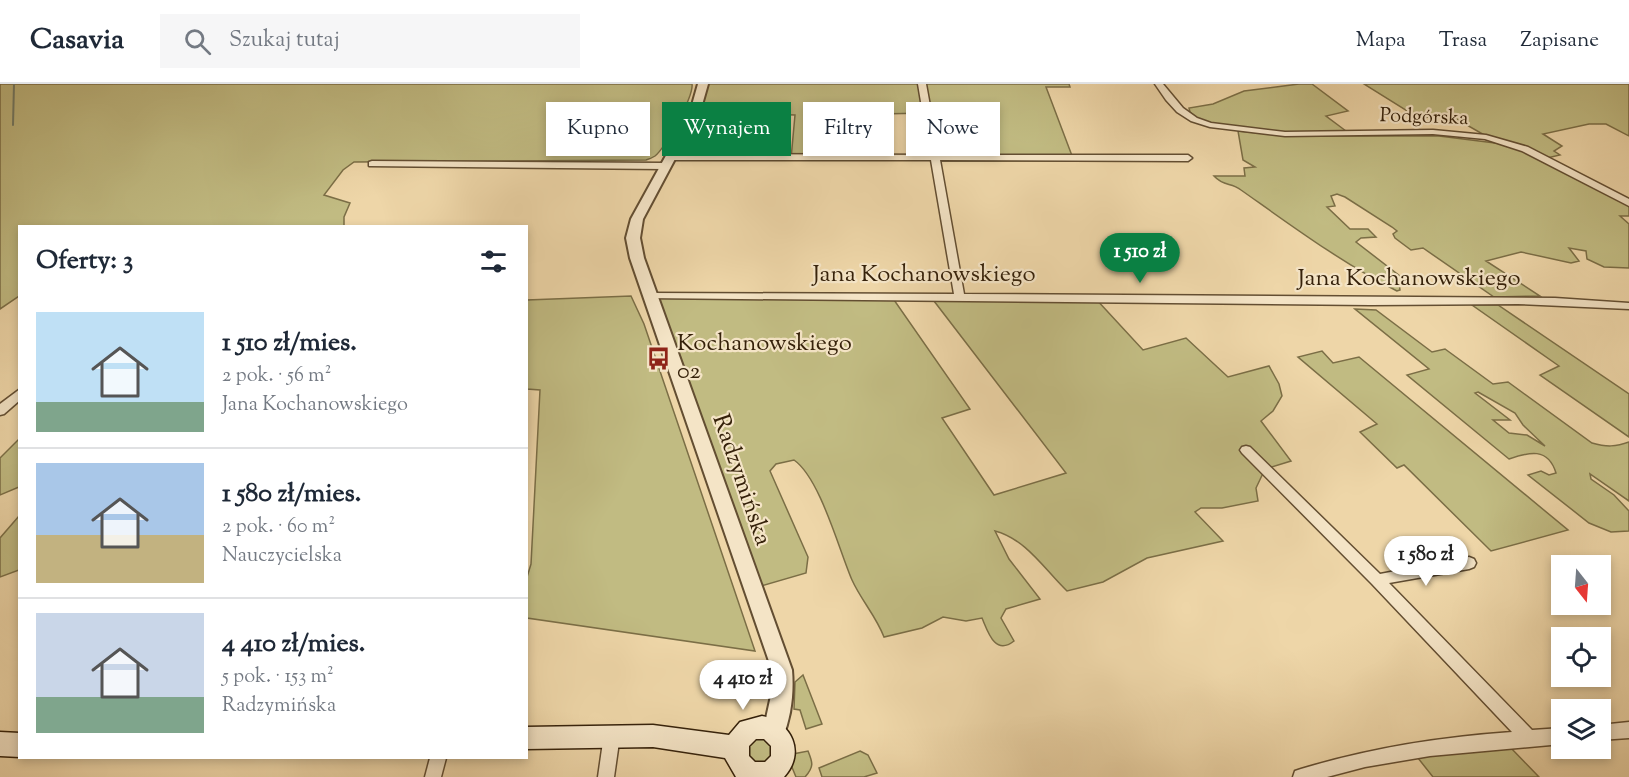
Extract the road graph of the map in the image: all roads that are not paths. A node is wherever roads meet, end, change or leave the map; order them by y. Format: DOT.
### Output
graph roads {
  1 [pos="704,84"];
  2 [pos="922,84"];
  3 [pos="1159,84"];
  4 [pos="935,158"];
  5 [pos="1188,159"];
  6 [pos="667,161"];
  7 [pos="372,164"];
  8 [pos="1629,203"];
  9 [pos="650,296"];
  10 [pos="958,296"];
  11 [pos="1629,306"];
  12 [pos="18,395"];
  13 [pos="0,411"];
  14 [pos="1246,450"];
  15 [pos="1469,563"];
  16 [pos="1377,580"];
  17 [pos="774,732"];
  18 [pos="1611,733"];
  19 [pos="1627,733"];
  20 [pos="612,735"];
  21 [pos="1551,737"];
  22 [pos="528,738"];
  23 [pos="1529,738"];
  24 [pos="0,744"];
  25 [pos="18,745"];
  26 [pos="736,748"];
  27 [pos="438,759"];
  28 [pos="778,773"];
  29 [pos="433,777"];
  30 [pos="606,777"];
  31 [pos="1301,777"];
  1 -- 6 [label="street, Radzymińska"];
  2 -- 4 [label="street"];
  3 -- 8 [label="street, Podgórska"];
  4 -- 5 [label="street"];
  4 -- 6 [label="street"];
  4 -- 10 [label="street"];
  6 -- 7 [label="street"];
  6 -- 9 [label="street, Radzymińska"];
  9 -- 10 [label="street, Jana Kochanowskiego"];
  9 -- 17 [label="street, Radzymińska"];
  10 -- 11 [label="street, Jana Kochanowskiego"];
  12 -- 13 [label="street"];
  14 -- 16 [label="street"];
  15 -- 16 [label="street"];
  16 -- 23 [label="street"];
  17 -- 26 [label="main road"];
  17 -- 28 [label="main road"];
  18 -- 19 [label="street"];
  20 -- 22 [label="main road"];
  20 -- 26 [label="main road"];
  20 -- 30 [label="street"];
  21 -- 23 [label="street"];
  23 -- 31 [label="street"];
  24 -- 25 [label="main road"];
  26 -- 28 [label="main road"];
  27 -- 29 [label="street"];
}
